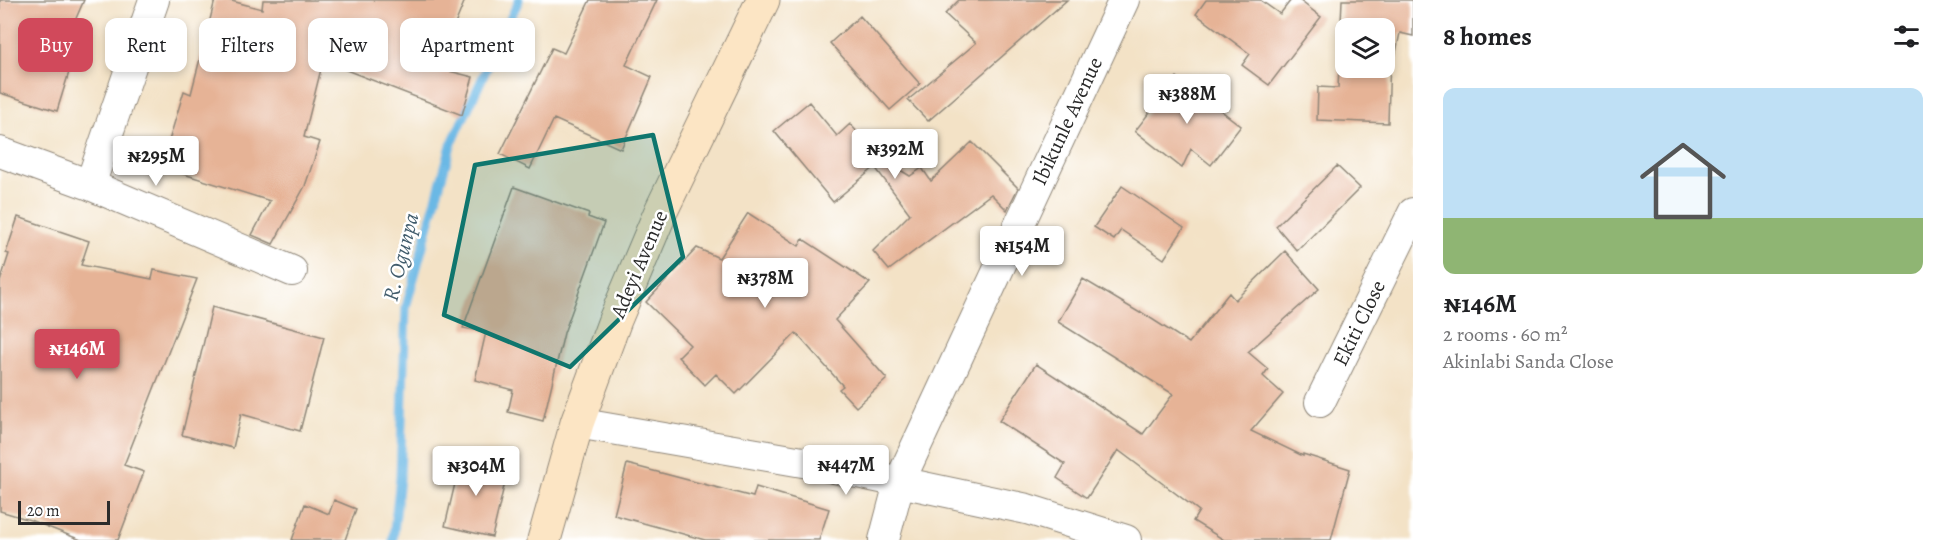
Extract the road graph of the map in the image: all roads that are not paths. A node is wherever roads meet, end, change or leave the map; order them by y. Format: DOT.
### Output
graph roads {
  1 [pos="154,0"];
  2 [pos="763,0"];
  3 [pos="1124,0"];
  4 [pos="0,152"];
  5 [pos="90,186"];
  6 [pos="1413,213"];
  7 [pos="292,271"];
  8 [pos="1320,402"];
  9 [pos="576,423"];
  10 [pos="899,483"];
  11 [pos="544,540"];
  12 [pos="884,540"];
  13 [pos="1126,540"];
  1 -- 5 [label="street"];
  2 -- 9 [label="street, Adeyi Avenue"];
  3 -- 10 [label="street, Ibikunle Avenue"];
  4 -- 5 [label="street"];
  5 -- 7 [label="street"];
  6 -- 8 [label="street, Ekiti Close"];
  9 -- 10 [label="street"];
  9 -- 11 [label="street, Adeyi Avenue"];
  10 -- 12 [label="street, Ibikunle Avenue"];
  10 -- 13 [label="street"];
}
